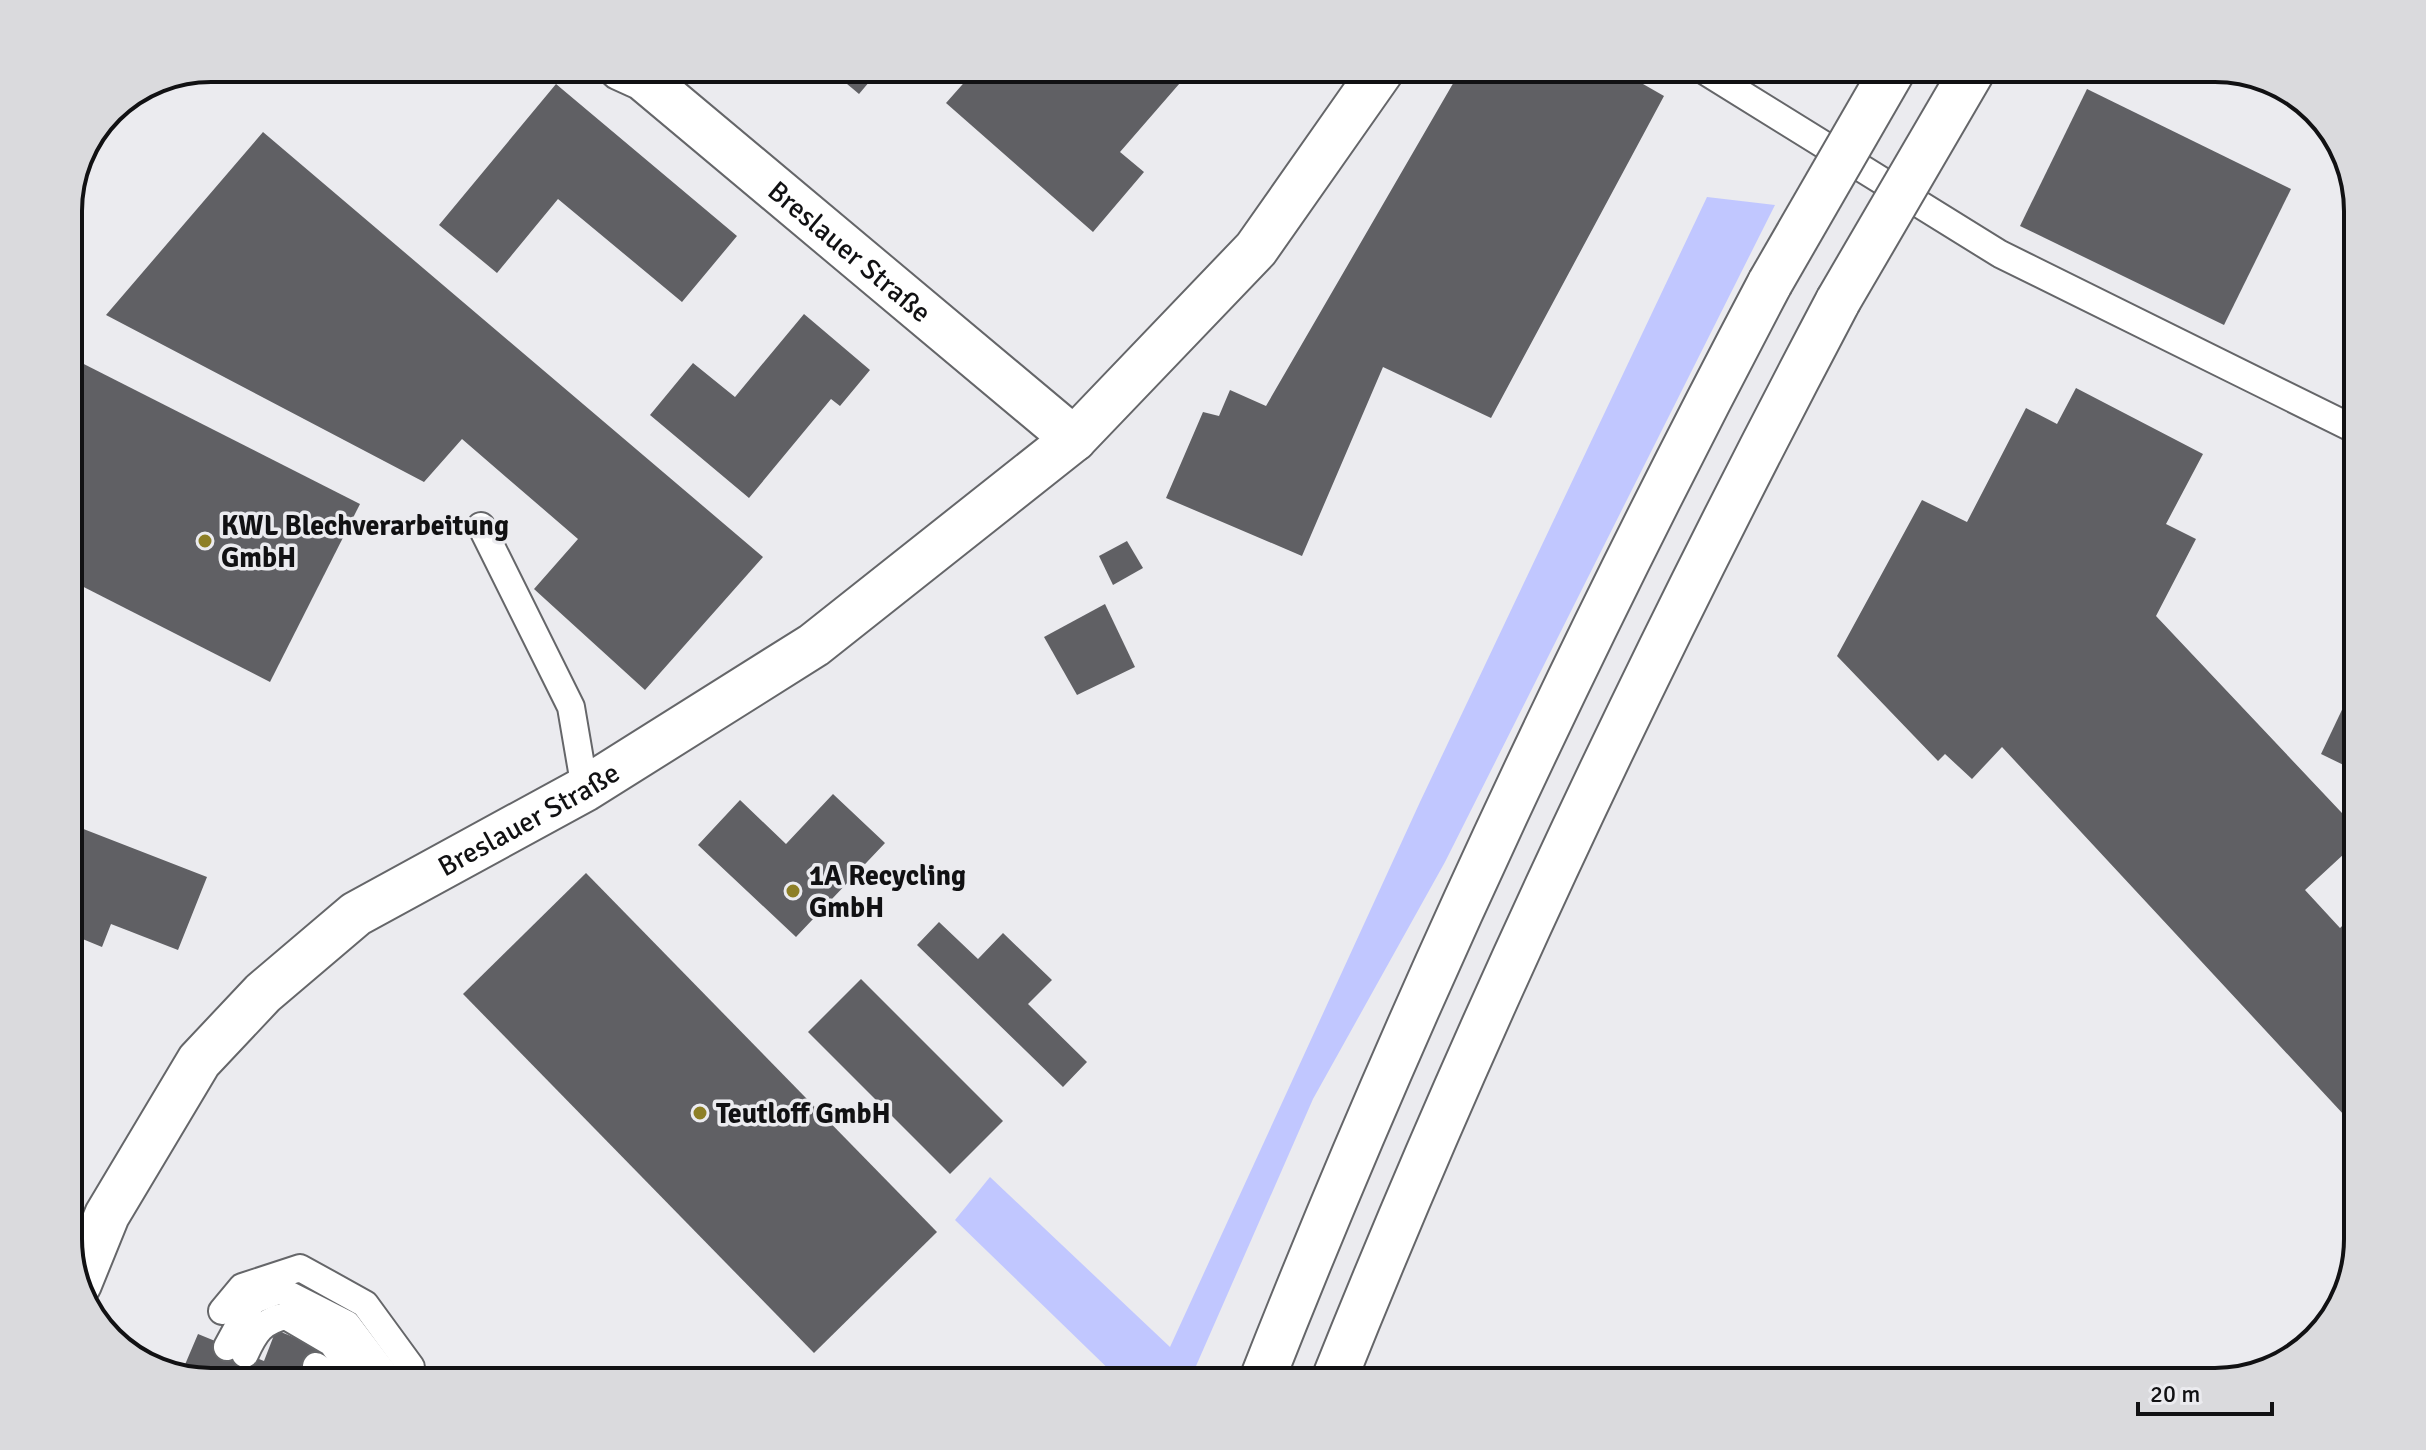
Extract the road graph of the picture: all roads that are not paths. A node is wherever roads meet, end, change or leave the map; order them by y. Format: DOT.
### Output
graph roads {
  1 [pos="648,82"];
  2 [pos="1373,82"];
  3 [pos="1723,82"];
  4 [pos="1886,82"];
  5 [pos="1966,82"];
  6 [pos="2344,424"];
  7 [pos="1074,439"];
  8 [pos="481,526"];
  9 [pos="585,789"];
  10 [pos="85,1268"];
  11 [pos="222,1311"];
  12 [pos="349,1368"];
  13 [pos="380,1368"];
  14 [pos="411,1368"];
  15 [pos="1267,1368"];
  16 [pos="1339,1368"];
  1 -- 7 [label="main road, Breslauer Straße"];
  2 -- 7 [label="main road, Breslauer Straße"];
  3 -- 6 [label="lane"];
  4 -- 15 [label="main road, bridge"];
  5 -- 16 [label="main road, bridge"];
  7 -- 9 [label="main road, Breslauer Straße"];
  8 -- 9 [label="lane"];
  9 -- 10 [label="main road, Breslauer Straße"];
  11 -- 14 [label="lane"];
  12 -- 13 [label="lane"];
}
